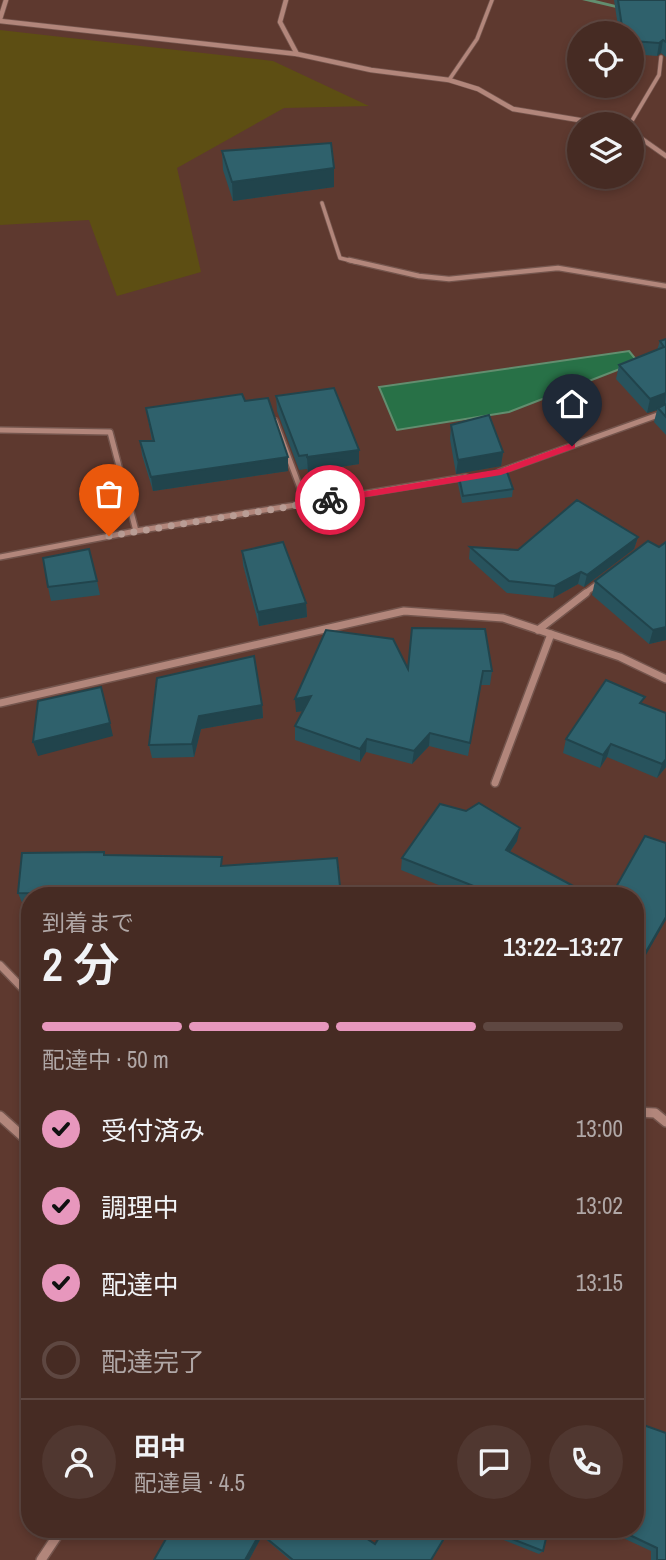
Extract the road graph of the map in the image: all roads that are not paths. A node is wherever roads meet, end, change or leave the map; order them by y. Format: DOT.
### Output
graph roads {
  1 [pos="6,0"];
  2 [pos="286,0"];
  3 [pos="492,0"];
  4 [pos="0,20"];
  5 [pos="297,54"];
  6 [pos="661,57"];
  7 [pos="449,80"];
  8 [pos="637,112"];
  9 [pos="567,118"];
  10 [pos="644,140"];
  11 [pos="666,156"];
  12 [pos="322,203"];
  13 [pos="666,286"];
  14 [pos="666,412"];
  15 [pos="273,414"];
  16 [pos="0,430"];
  17 [pos="488,474"];
  18 [pos="475,476"];
  19 [pos="306,504"];
  20 [pos="136,531"];
  21 [pos="0,557"];
  22 [pos="604,579"];
  23 [pos="538,630"];
  24 [pos="551,634"];
  25 [pos="666,679"];
  26 [pos="0,703"];
  27 [pos="495,783"];
  28 [pos="0,965"];
  29 [pos="21,987"];
  30 [pos="644,1112"];
  31 [pos="0,1116"];
  32 [pos="666,1122"];
  33 [pos="21,1135"];
  34 [pos="56,1538"];
  35 [pos="41,1560"];
  1 -- 4 [label="street"];
  2 -- 5 [label="street"];
  3 -- 7 [label="lane"];
  4 -- 5 [label="street"];
  5 -- 7 [label="street"];
  6 -- 8 [label="lane"];
  7 -- 9 [label="street"];
  10 -- 11 [label="street"];
  12 -- 13 [label="lane"];
  14 -- 17 [label="street"];
  15 -- 19 [label="street"];
  16 -- 20 [label="street"];
  18 -- 19 [label="street"];
  19 -- 20 [label="street"];
  20 -- 21 [label="street"];
  22 -- 23 [label="street"];
  23 -- 24 [label="street"];
  23 -- 26 [label="street"];
  24 -- 25 [label="street"];
  24 -- 27 [label="street"];
  28 -- 29 [label="street"];
  30 -- 32 [label="street"];
  31 -- 33 [label="street"];
  34 -- 35 [label="street"];
}
